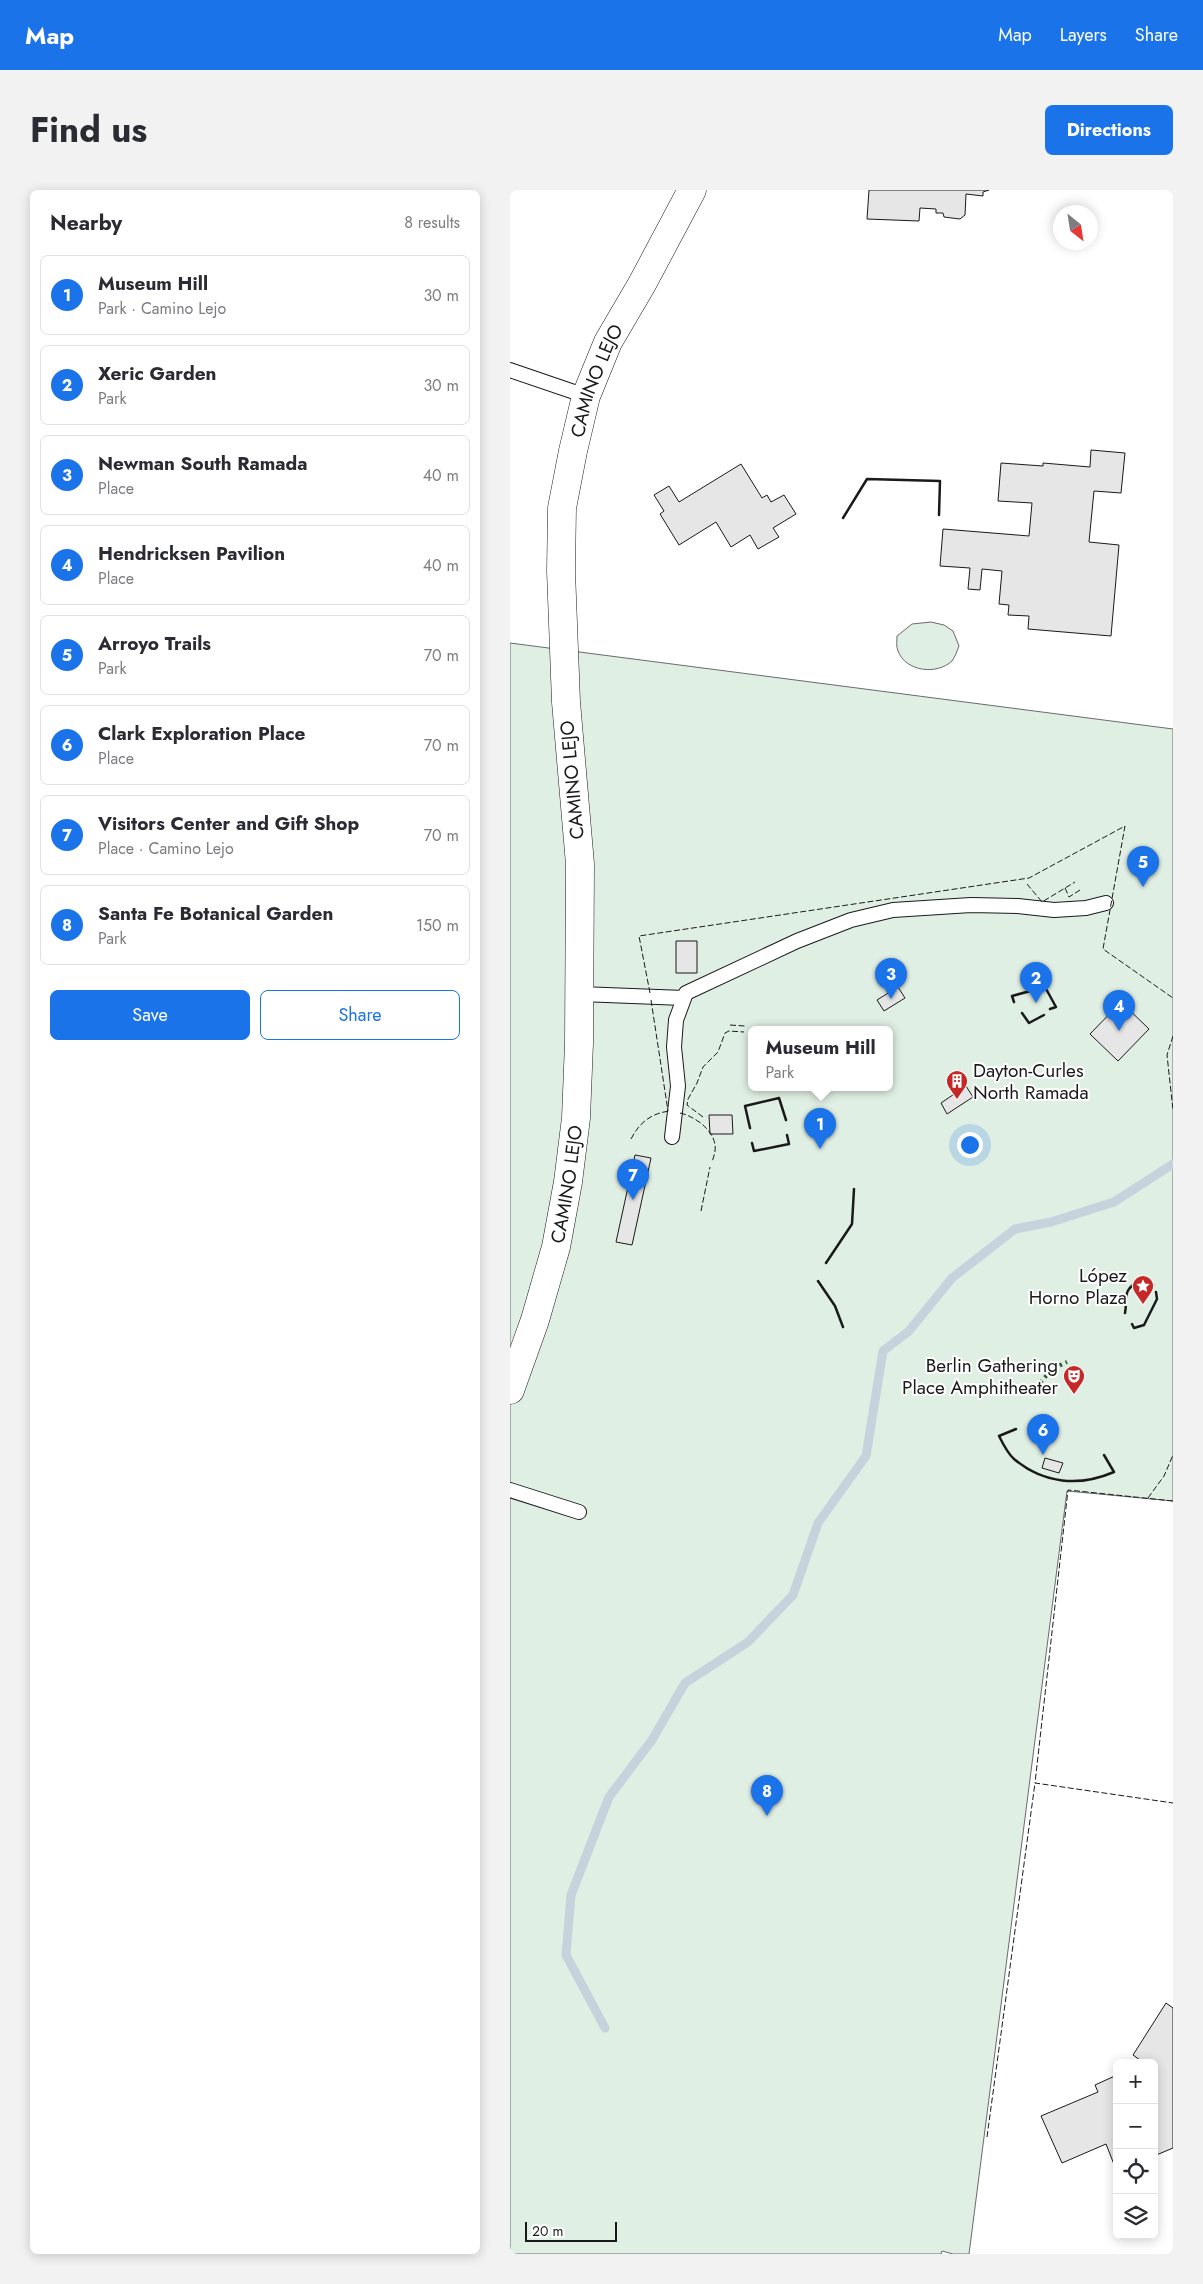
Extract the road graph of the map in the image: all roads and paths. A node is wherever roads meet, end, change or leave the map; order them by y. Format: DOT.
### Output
graph roads {
  1 [pos="692,190"];
  2 [pos="510,370"];
  3 [pos="586,396"];
  4 [pos="1106,903"];
  5 [pos="580,994"];
  6 [pos="684,998"];
  7 [pos="672,1137"];
  8 [pos="510,1390"];
  9 [pos="510,1490"];
  10 [pos="579,1512"];
  1 -- 3 [label="street, CAMINO LEJO"];
  2 -- 3 [label="lane"];
  3 -- 5 [label="street, CAMINO LEJO"];
  4 -- 6 [label="lane"];
  5 -- 6 [label="lane"];
  5 -- 8 [label="street, CAMINO LEJO"];
  6 -- 7 [label="lane"];
  9 -- 10 [label="lane"];
}
